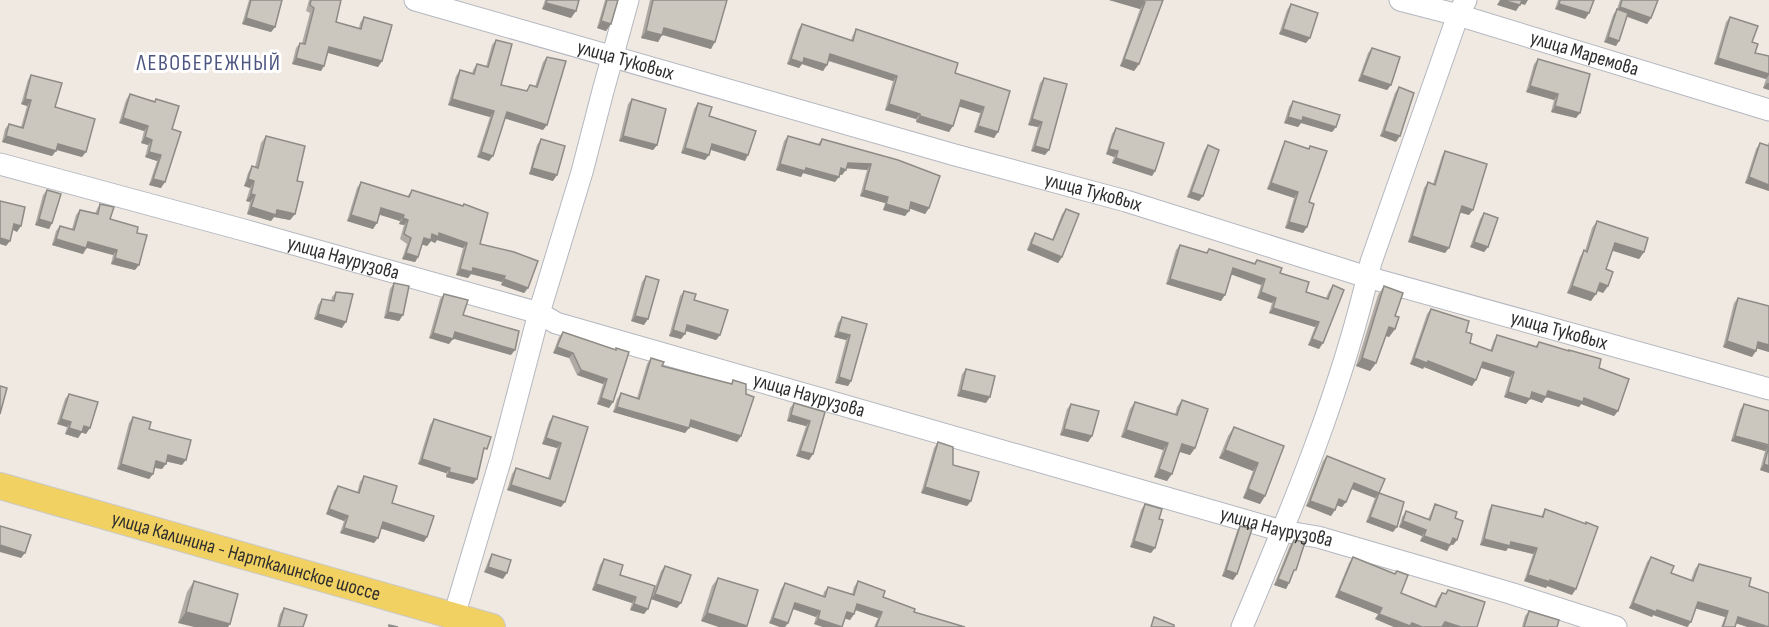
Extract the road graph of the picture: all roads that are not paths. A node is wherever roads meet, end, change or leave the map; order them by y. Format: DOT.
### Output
graph roads {
  1 [pos="415,0"];
  2 [pos="628,0"];
  3 [pos="1400,0"];
  4 [pos="1462,8"];
  5 [pos="612,56"];
  6 [pos="1769,110"];
  7 [pos="0,164"];
  8 [pos="1367,278"];
  9 [pos="539,313"];
  10 [pos="1769,389"];
  11 [pos="0,486"];
  12 [pos="1282,531"];
  13 [pos="454,616"];
  14 [pos="492,627"];
  15 [pos="1242,627"];
  16 [pos="1616,627"];
  1 -- 5 [label="street, улица Туковых"];
  2 -- 5 [label="street"];
  3 -- 4 [label="street, улица Маремова"];
  4 -- 6 [label="street, улица Маремова"];
  4 -- 8 [label="street"];
  5 -- 8 [label="street, улица Туковых"];
  5 -- 9 [label="street"];
  7 -- 9 [label="street, улица Наурузова"];
  8 -- 10 [label="street, улица Туковых"];
  8 -- 12 [label="street"];
  9 -- 12 [label="street, улица Наурузова"];
  9 -- 13 [label="street"];
  11 -- 13 [label="main road, улица Калинина - Нарткалинское шоссе"];
  12 -- 15 [label="street"];
  12 -- 16 [label="street, улица Наурузова"];
  13 -- 14 [label="main road, улица Калинина - Нарткалинское шоссе"];
}
